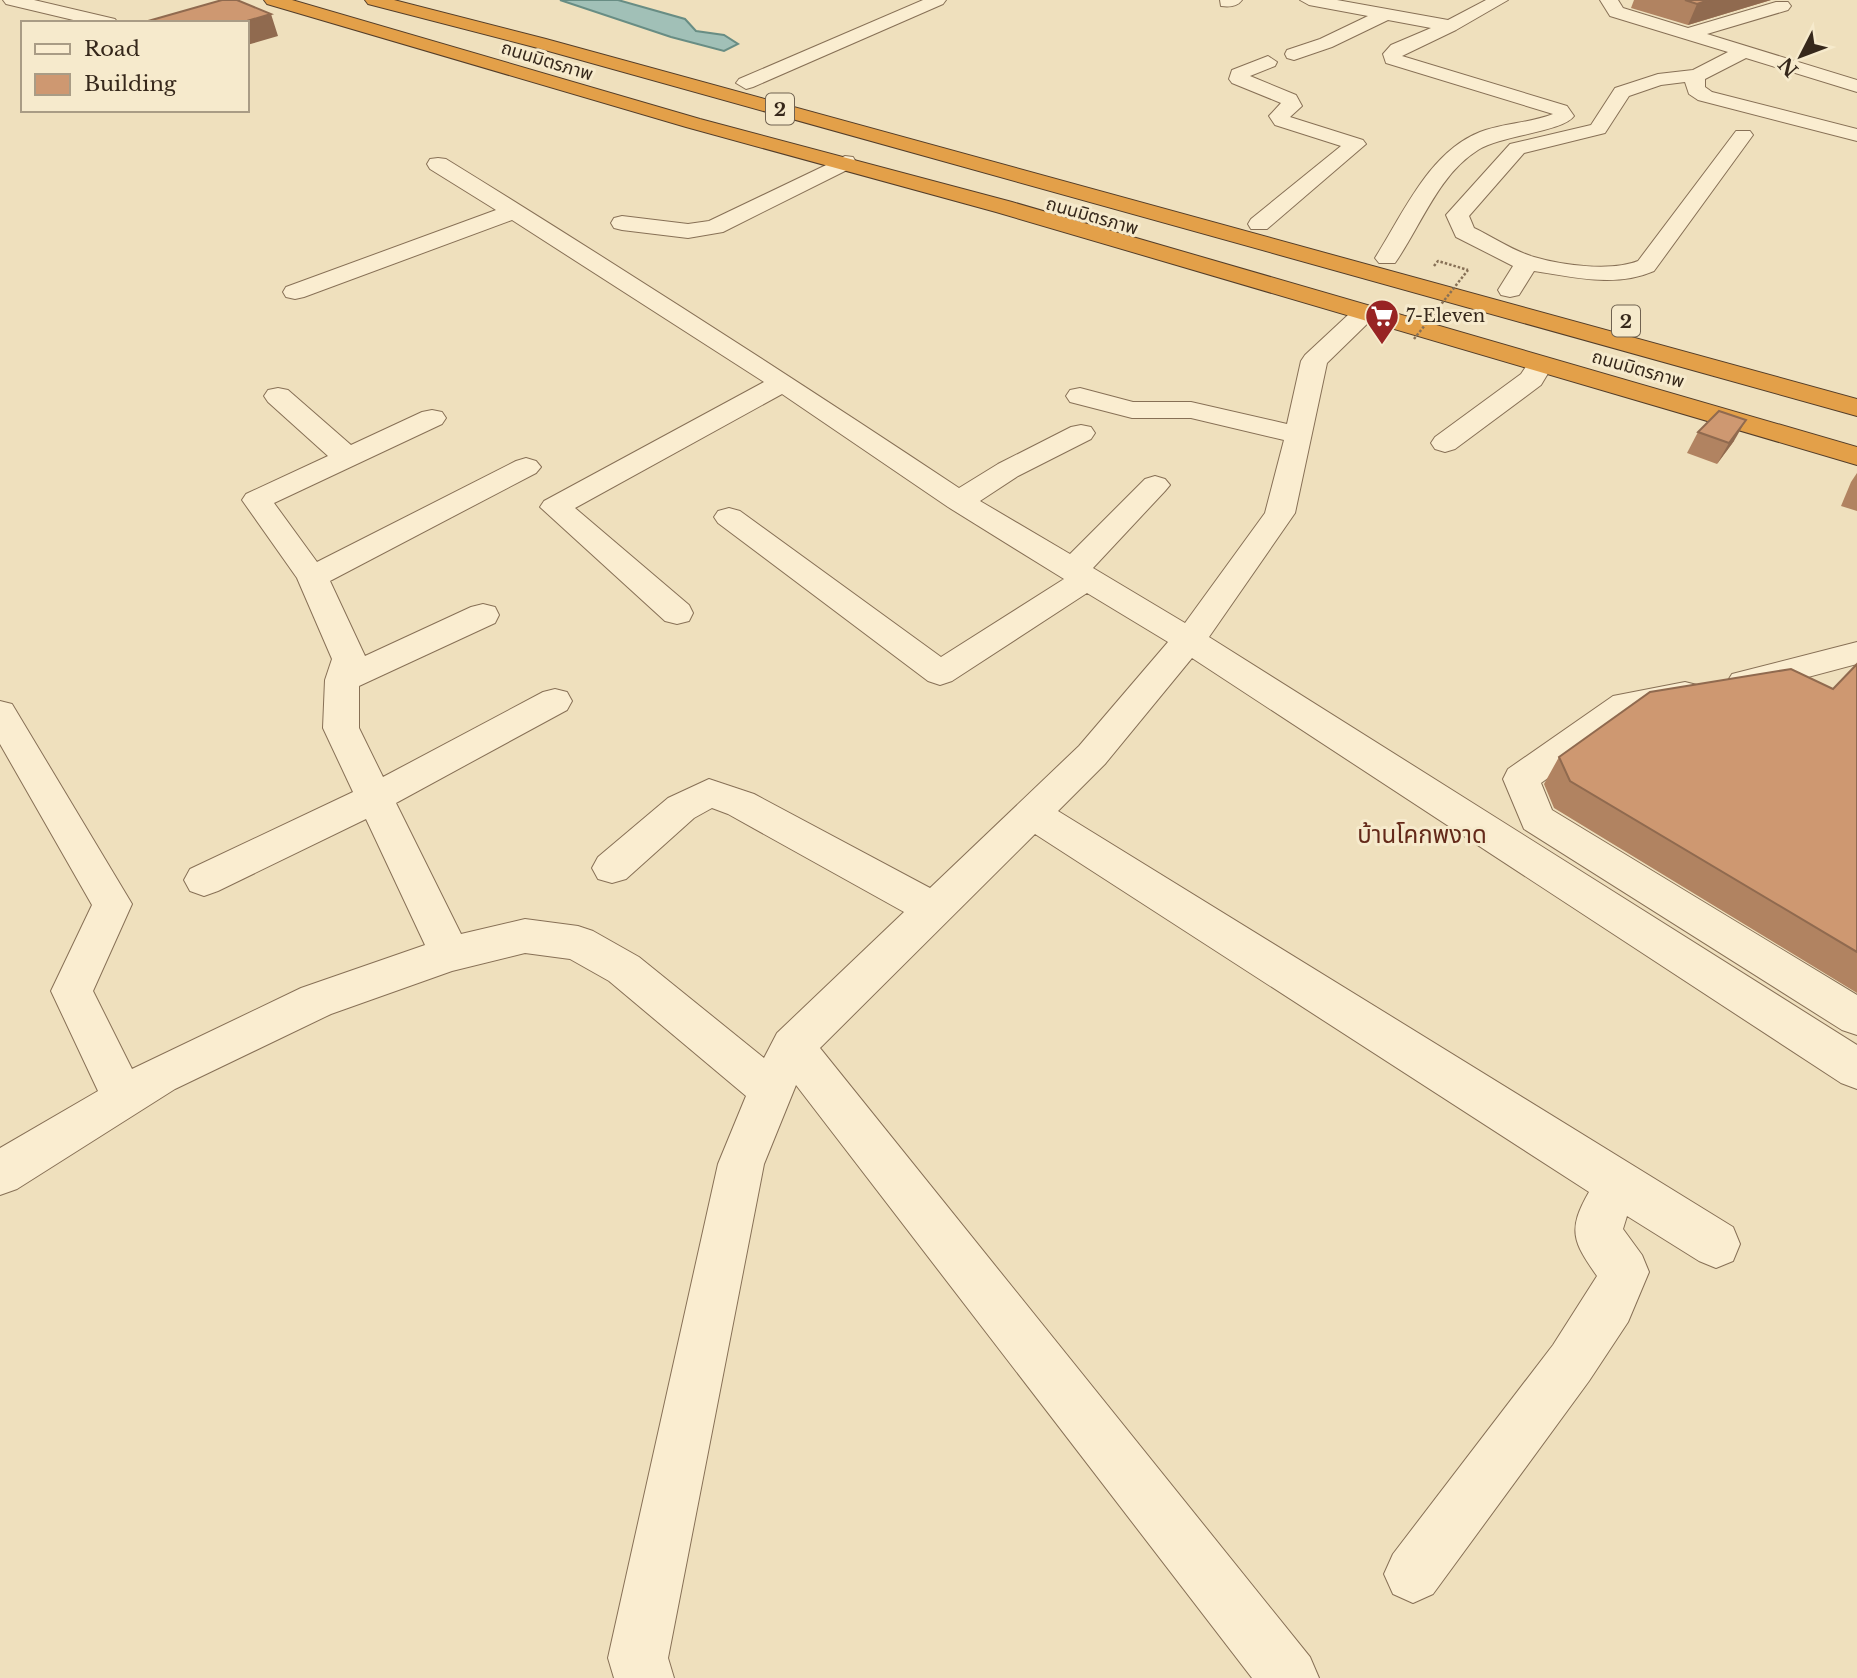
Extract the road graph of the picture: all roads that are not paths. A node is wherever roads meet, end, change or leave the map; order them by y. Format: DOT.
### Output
graph roads {
  1 [pos="12,0"];
  2 [pos="273,0"];
  3 [pos="327,0"];
  4 [pos="374,0"];
  5 [pos="937,0"];
  6 [pos="1309,0"];
  7 [pos="1609,0"];
  8 [pos="1490,1"];
  9 [pos="437,3"];
  10 [pos="1782,6"];
  11 [pos="1389,11"];
  12 [pos="101,21"];
  13 [pos="1450,26"];
  14 [pos="372,27"];
  15 [pos="1689,34"];
  16 [pos="540,43"];
  17 [pos="1745,51"];
  18 [pos="1294,54"];
  19 [pos="1268,62"];
  20 [pos="572,70"];
  21 [pos="1698,75"];
  22 [pos="746,83"];
  23 [pos="1857,86"];
  24 [pos="1744,135"];
  25 [pos="1857,135"];
  26 [pos="845,162"];
  27 [pos="438,164"];
  28 [pos="1054,185"];
  29 [pos="1032,199"];
  30 [pos="1203,209"];
  31 [pos="514,211"];
  32 [pos="622,223"];
  33 [pos="1259,224"];
  34 [pos="1162,254"];
  35 [pos="1387,258"];
  36 [pos="1527,263"];
  37 [pos="1510,290"];
  38 [pos="295,292"];
  39 [pos="1357,320"];
  40 [pos="1539,365"];
  41 [pos="783,383"];
  42 [pos="1857,383"];
  43 [pos="278,396"];
  44 [pos="1080,396"];
  45 [pos="1857,408"];
  46 [pos="432,418"];
  47 [pos="1857,431"];
  48 [pos="1081,433"];
  49 [pos="1299,435"];
  50 [pos="1446,443"];
  51 [pos="1857,456"];
  52 [pos="348,458"];
  53 [pos="526,467"];
  54 [pos="1155,485"];
  55 [pos="959,501"];
  56 [pos="729,517"];
  57 [pos="1079,575"];
  58 [pos="312,577"];
  59 [pos="677,612"];
  60 [pos="482,615"];
  61 [pos="1189,640"];
  62 [pos="1857,653"];
  63 [pos="342,680"];
  64 [pos="555,701"];
  65 [pos="0,713"];
  66 [pos="373,799"];
  67 [pos="1032,814"];
  68 [pos="612,868"];
  69 [pos="204,880"];
  70 [pos="933,911"];
  71 [pos="450,954"];
  72 [pos="1857,1017"];
  73 [pos="782,1069"];
  74 [pos="1857,1069"];
  75 [pos="124,1099"];
  76 [pos="4,1160"];
  77 [pos="1619,1185"];
  78 [pos="1716,1244"];
  79 [pos="1413,1574"];
  80 [pos="643,1678"];
  81 [pos="1289,1678"];
  1 -- 12 [label="street"];
  2 -- 14 [label="highway"];
  3 -- 20 [label="highway, ถนนมิตรภาพ / 2"];
  4 -- 16 [label="highway, ถนนมิตรภาพ / 2"];
  5 -- 22 [label="street"];
  6 -- 11 [label="street"];
  7 -- 15 [label="street"];
  8 -- 13 [label="street"];
  9 -- 16 [label="highway"];
  9 -- 22 [label="highway, ถนนมิตรภาพ"];
  10 -- 15 [label="street"];
  11 -- 13 [label="street"];
  11 -- 18 [label="street"];
  13 -- 35 [label="street"];
  14 -- 20 [label="highway"];
  14 -- 26 [label="highway, ถนนมิตรภาพ / 2"];
  15 -- 17 [label="street"];
  16 -- 28 [label="highway, ถนนมิตรภาพ / 2"];
  17 -- 21 [label="street"];
  17 -- 23 [label="street"];
  19 -- 33 [label="street"];
  20 -- 29 [label="highway, ถนนมิตรภาพ / 2"];
  21 -- 25 [label="street"];
  21 -- 36 [label="street"];
  22 -- 30 [label="highway, ถนนมิตรภาพ / 2"];
  24 -- 36 [label="street"];
  26 -- 32 [label="street"];
  26 -- 34 [label="highway, ถนนมิตรภาพ / 2"];
  27 -- 31 [label="street"];
  28 -- 30 [label="highway"];
  28 -- 45 [label="highway, ถนนมิตรภาพ / 2"];
  29 -- 34 [label="highway"];
  29 -- 47 [label="highway, ถนนมิตรภาพ / 2"];
  30 -- 33 [label="highway, ถนนมิตรภาพ / 2"];
  31 -- 38 [label="street"];
  31 -- 41 [label="street"];
  33 -- 35 [label="highway, ถนนมิตรภาพ / 2"];
  34 -- 40 [label="highway, ถนนมิตรภาพ / 2"];
  35 -- 37 [label="highway, ถนนมิตรภาพ / 2"];
  36 -- 37 [label="street"];
  37 -- 42 [label="highway, ถนนมิตรภาพ / 2"];
  39 -- 49 [label="street"];
  40 -- 50 [label="street"];
  40 -- 51 [label="highway, ถนนมิตรภาพ / 2"];
  41 -- 55 [label="street"];
  41 -- 59 [label="street"];
  43 -- 52 [label="street"];
  44 -- 49 [label="street"];
  46 -- 52 [label="street"];
  48 -- 55 [label="street"];
  49 -- 61 [label="street"];
  52 -- 58 [label="street"];
  53 -- 58 [label="street"];
  54 -- 57 [label="street"];
  55 -- 57 [label="street"];
  56 -- 57 [label="street"];
  57 -- 61 [label="street"];
  58 -- 63 [label="street"];
  60 -- 63 [label="street"];
  61 -- 67 [label="street"];
  61 -- 74 [label="street"];
  62 -- 72 [label="street"];
  63 -- 66 [label="street"];
  64 -- 66 [label="street"];
  65 -- 75 [label="street"];
  66 -- 69 [label="street"];
  66 -- 71 [label="street"];
  67 -- 70 [label="street"];
  67 -- 77 [label="street"];
  68 -- 70 [label="street"];
  70 -- 73 [label="street"];
  71 -- 73 [label="street"];
  71 -- 75 [label="street"];
  73 -- 80 [label="street"];
  73 -- 81 [label="street"];
  75 -- 76 [label="street"];
  77 -- 78 [label="street"];
  77 -- 79 [label="street"];
}
